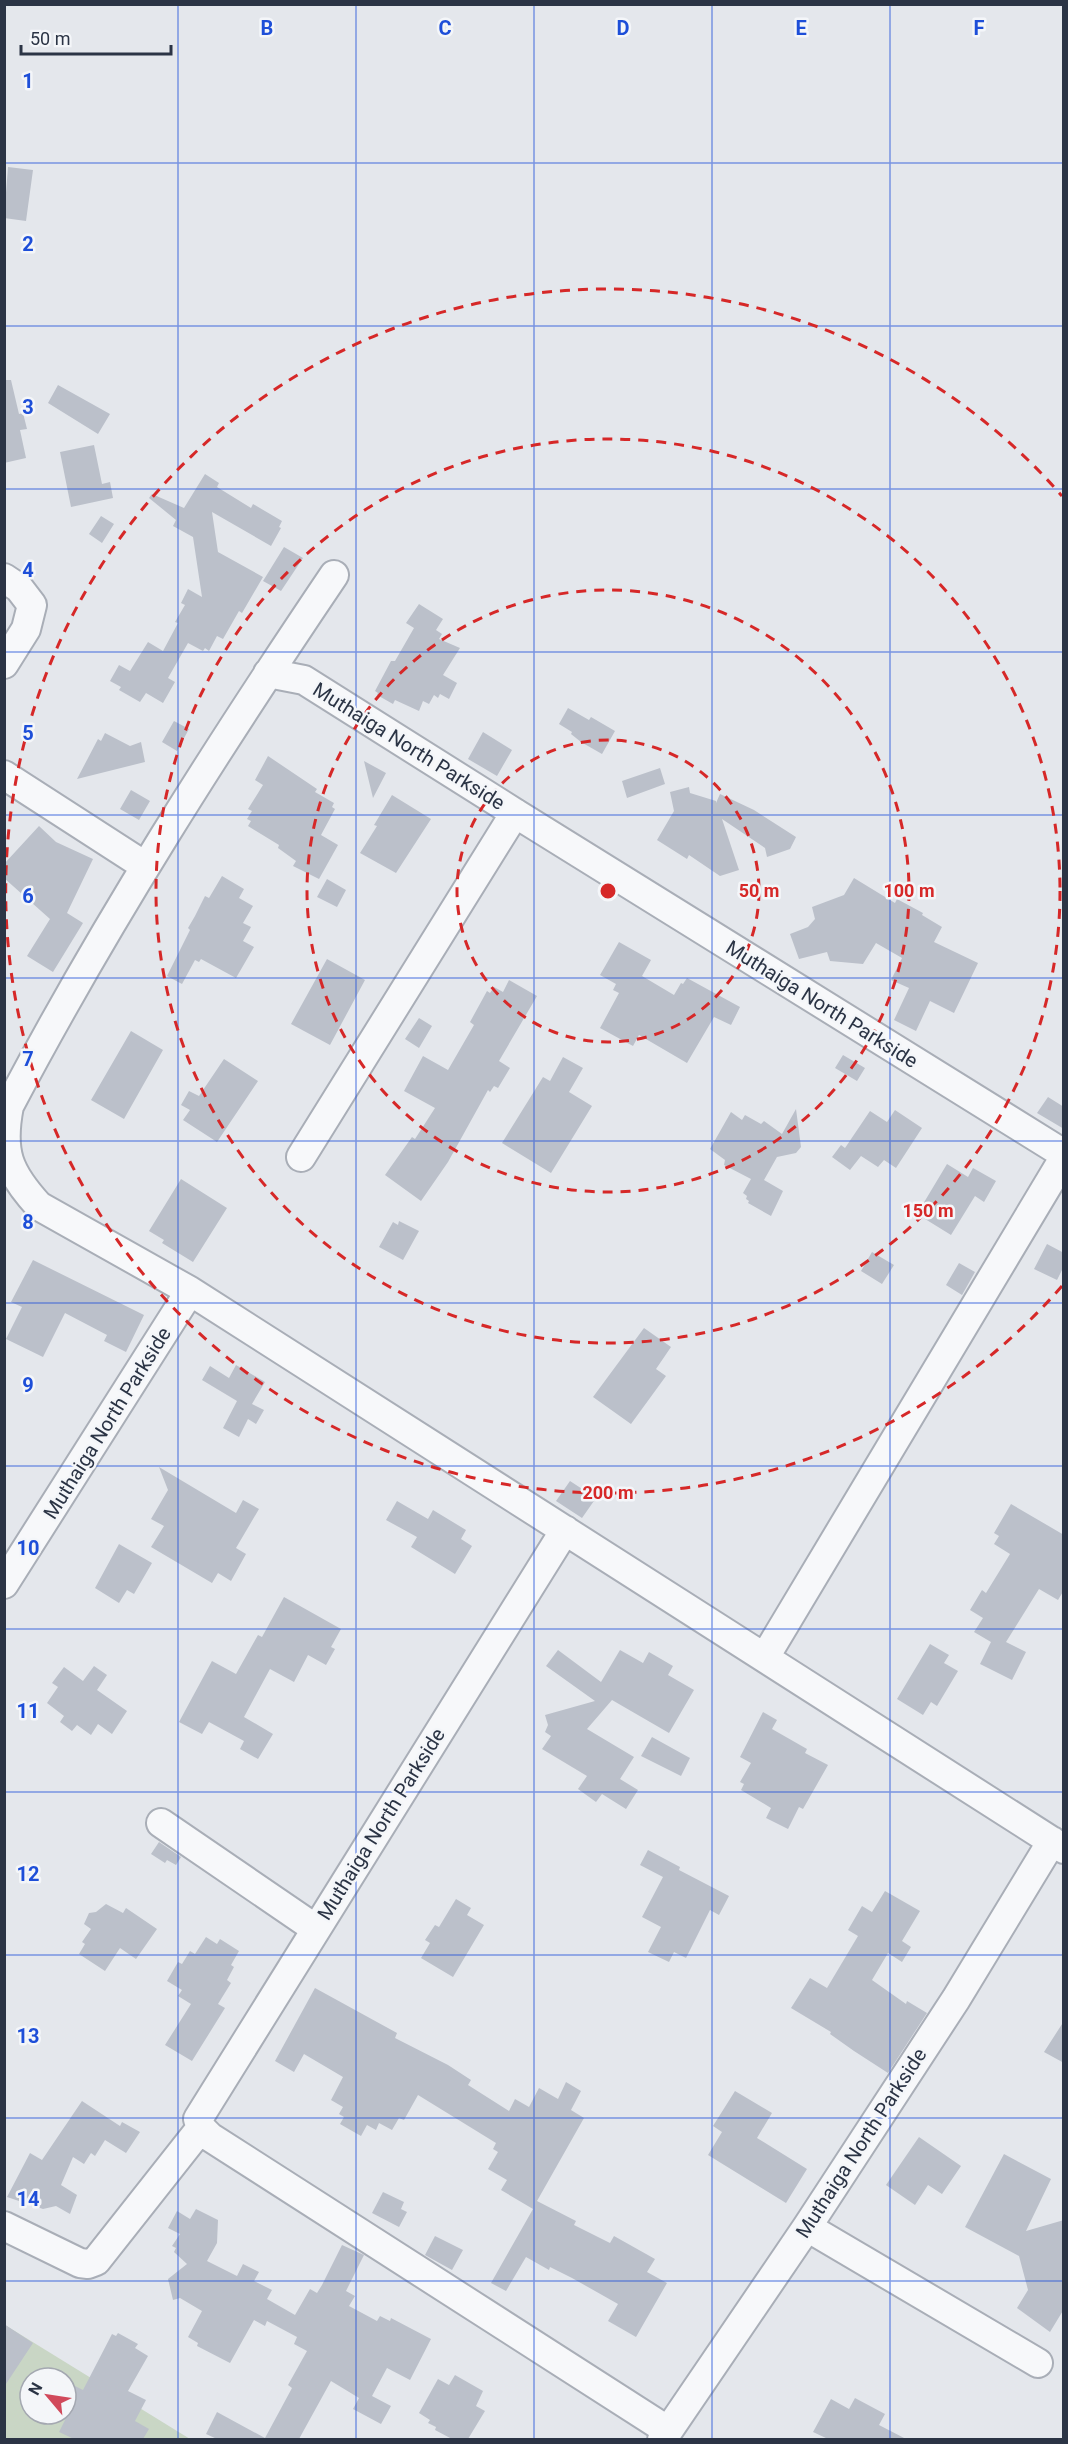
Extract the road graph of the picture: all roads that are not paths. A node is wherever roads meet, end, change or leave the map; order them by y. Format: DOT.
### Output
graph roads {
  1 [pos="334,575"];
  2 [pos="4,578"];
  3 [pos="4,664"];
  4 [pos="268,673"];
  5 [pos="4,775"];
  6 [pos="515,813"];
  7 [pos="145,866"];
  8 [pos="1064,1156"];
  9 [pos="301,1157"];
  10 [pos="190,1291"];
  11 [pos="565,1530"];
  12 [pos="4,1584"];
  13 [pos="765,1657"];
  14 [pos="161,1823"];
  15 [pos="1058,1845"];
  16 [pos="316,1929"];
  17 [pos="199,2124"];
  18 [pos="4,2226"];
  19 [pos="807,2227"];
  20 [pos="1038,2363"];
  21 [pos="664,2435"];
  1 -- 4 [label="street"];
  2 -- 3 [label="street"];
  4 -- 6 [label="street, Muthaiga North Parkside"];
  4 -- 7 [label="street, Muthaiga North Parkside"];
  5 -- 7 [label="street"];
  6 -- 8 [label="street, Muthaiga North Parkside"];
  6 -- 9 [label="street"];
  7 -- 10 [label="street, Muthaiga North Parkside"];
  8 -- 13 [label="street"];
  10 -- 11 [label="street, Muthaiga North Parkside"];
  10 -- 12 [label="street, Muthaiga North Parkside"];
  11 -- 13 [label="street, Muthaiga North Parkside"];
  11 -- 16 [label="street, Muthaiga North Parkside"];
  13 -- 15 [label="street, Muthaiga North Parkside"];
  14 -- 16 [label="street"];
  15 -- 19 [label="street, Muthaiga North Parkside"];
  16 -- 17 [label="street, Muthaiga North Parkside"];
  17 -- 18 [label="street, Muthaiga North Parkside"];
  17 -- 21 [label="street"];
  19 -- 20 [label="street"];
  19 -- 21 [label="street, Muthaiga North Parkside"];
}
